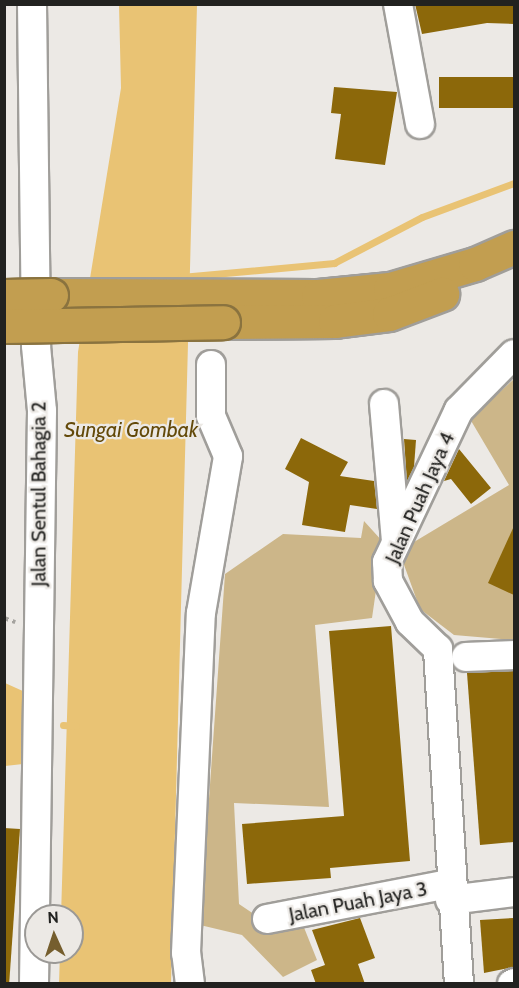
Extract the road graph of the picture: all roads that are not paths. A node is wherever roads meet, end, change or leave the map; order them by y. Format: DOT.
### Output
graph roads {
  1 [pos="32,4"];
  2 [pos="398,4"];
  3 [pos="420,124"];
  4 [pos="514,247"];
  5 [pos="514,268"];
  6 [pos="4,296"];
  7 [pos="4,310"];
  8 [pos="36,310"];
  9 [pos="222,310"];
  10 [pos="4,326"];
  11 [pos="514,354"];
  12 [pos="211,365"];
  13 [pos="384,404"];
  14 [pos="396,540"];
  15 [pos="514,655"];
  16 [pos="466,657"];
  17 [pos="450,892"];
  18 [pos="514,892"];
  19 [pos="267,919"];
  20 [pos="34,984"];
  21 [pos="190,984"];
  22 [pos="459,984"];
  1 -- 8 [label="street, Jalan Sentul Bahagia 2"];
  2 -- 3 [label="street"];
  4 -- 9 [label="highway"];
  5 -- 9 [label="highway"];
  6 -- 9 [label="highway, bridge"];
  7 -- 8 [label="street"];
  8 -- 20 [label="street, Jalan Sentul Bahagia 2"];
  9 -- 10 [label="highway, bridge"];
  11 -- 14 [label="street, Jalan Puah Jaya 4"];
  12 -- 21 [label="street"];
  13 -- 14 [label="street"];
  14 -- 17 [label="street, Jalan Puah Jaya 4"];
  15 -- 16 [label="street"];
  17 -- 18 [label="street, Jalan Puah Jaya 3"];
  17 -- 19 [label="street, Jalan Puah Jaya 3"];
  17 -- 22 [label="street, Jalan Puah Jaya 4"];
}
